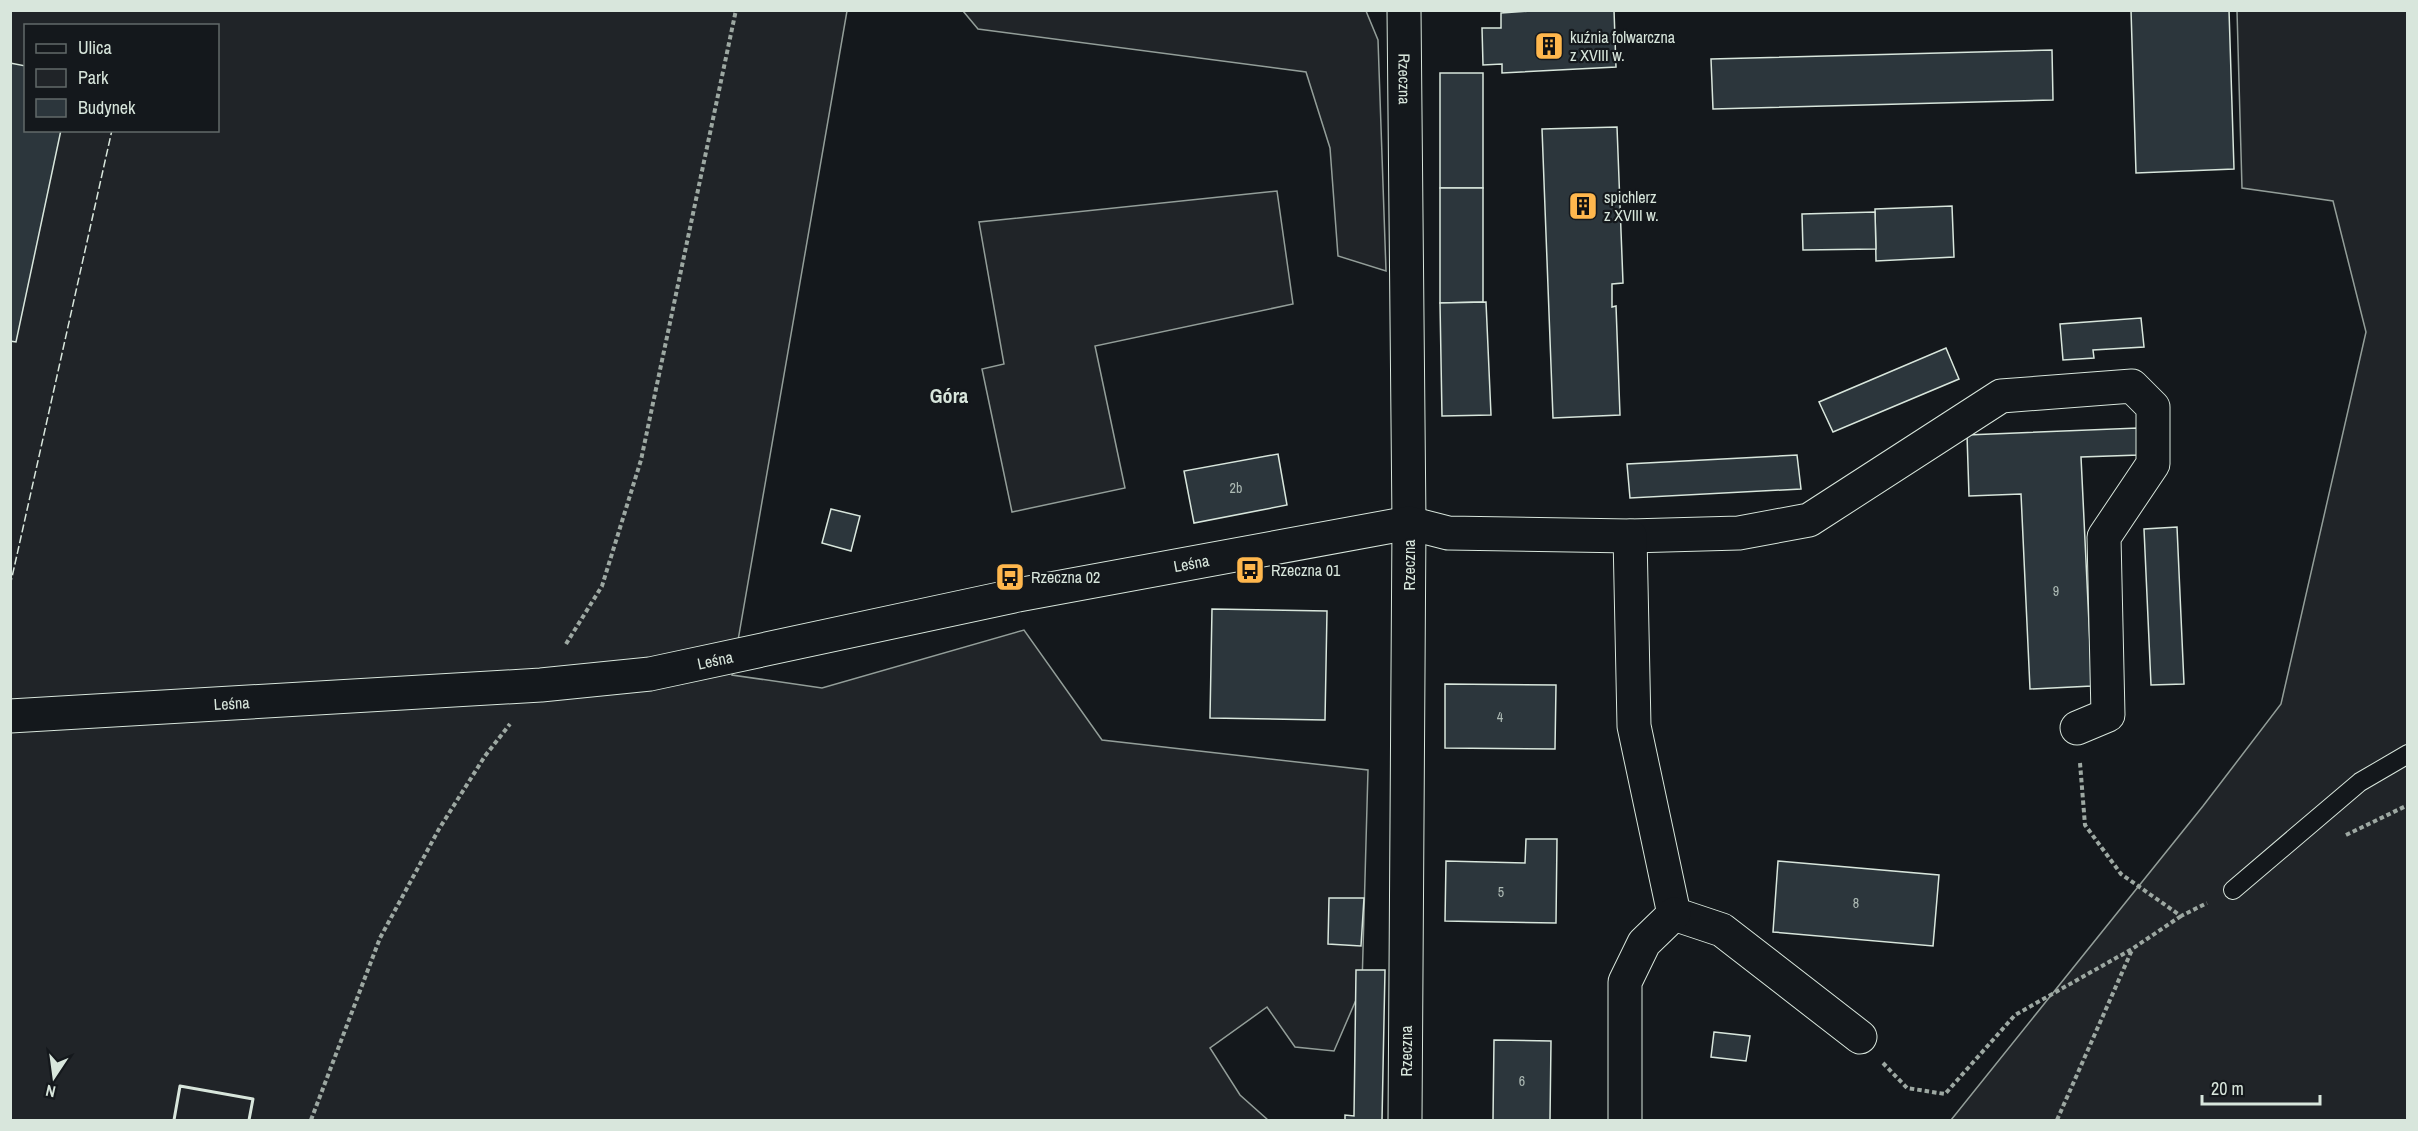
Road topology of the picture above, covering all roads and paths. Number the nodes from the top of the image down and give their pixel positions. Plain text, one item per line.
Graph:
1 (736, 10) edge
2 (1404, 10) edge
3 (1409, 523) junction
4 (1630, 536) junction
5 (541, 686) junction
6 (10, 716) edge
7 (2077, 728) joint
8 (2408, 754) edge
9 (2233, 890) joint
10 (1674, 914) junction
11 (2181, 916) junction
12 (2132, 949) junction
13 (1860, 1037) joint
14 (311, 1120) edge
15 (1405, 1120) edge
16 (1625, 1120) edge
17 (2057, 1120) edge

1 - 5 path
2 - 3 street, Rzeczna
3 - 4 street
3 - 5 street, Leśna
3 - 15 street, Rzeczna
4 - 7 street
4 - 10 street
5 - 6 street, Leśna
5 - 14 path
7 - 11 path
8 - 9 lane
9 - 11 path
10 - 13 street
10 - 16 street
11 - 12 path
12 - 13 path
12 - 17 path

